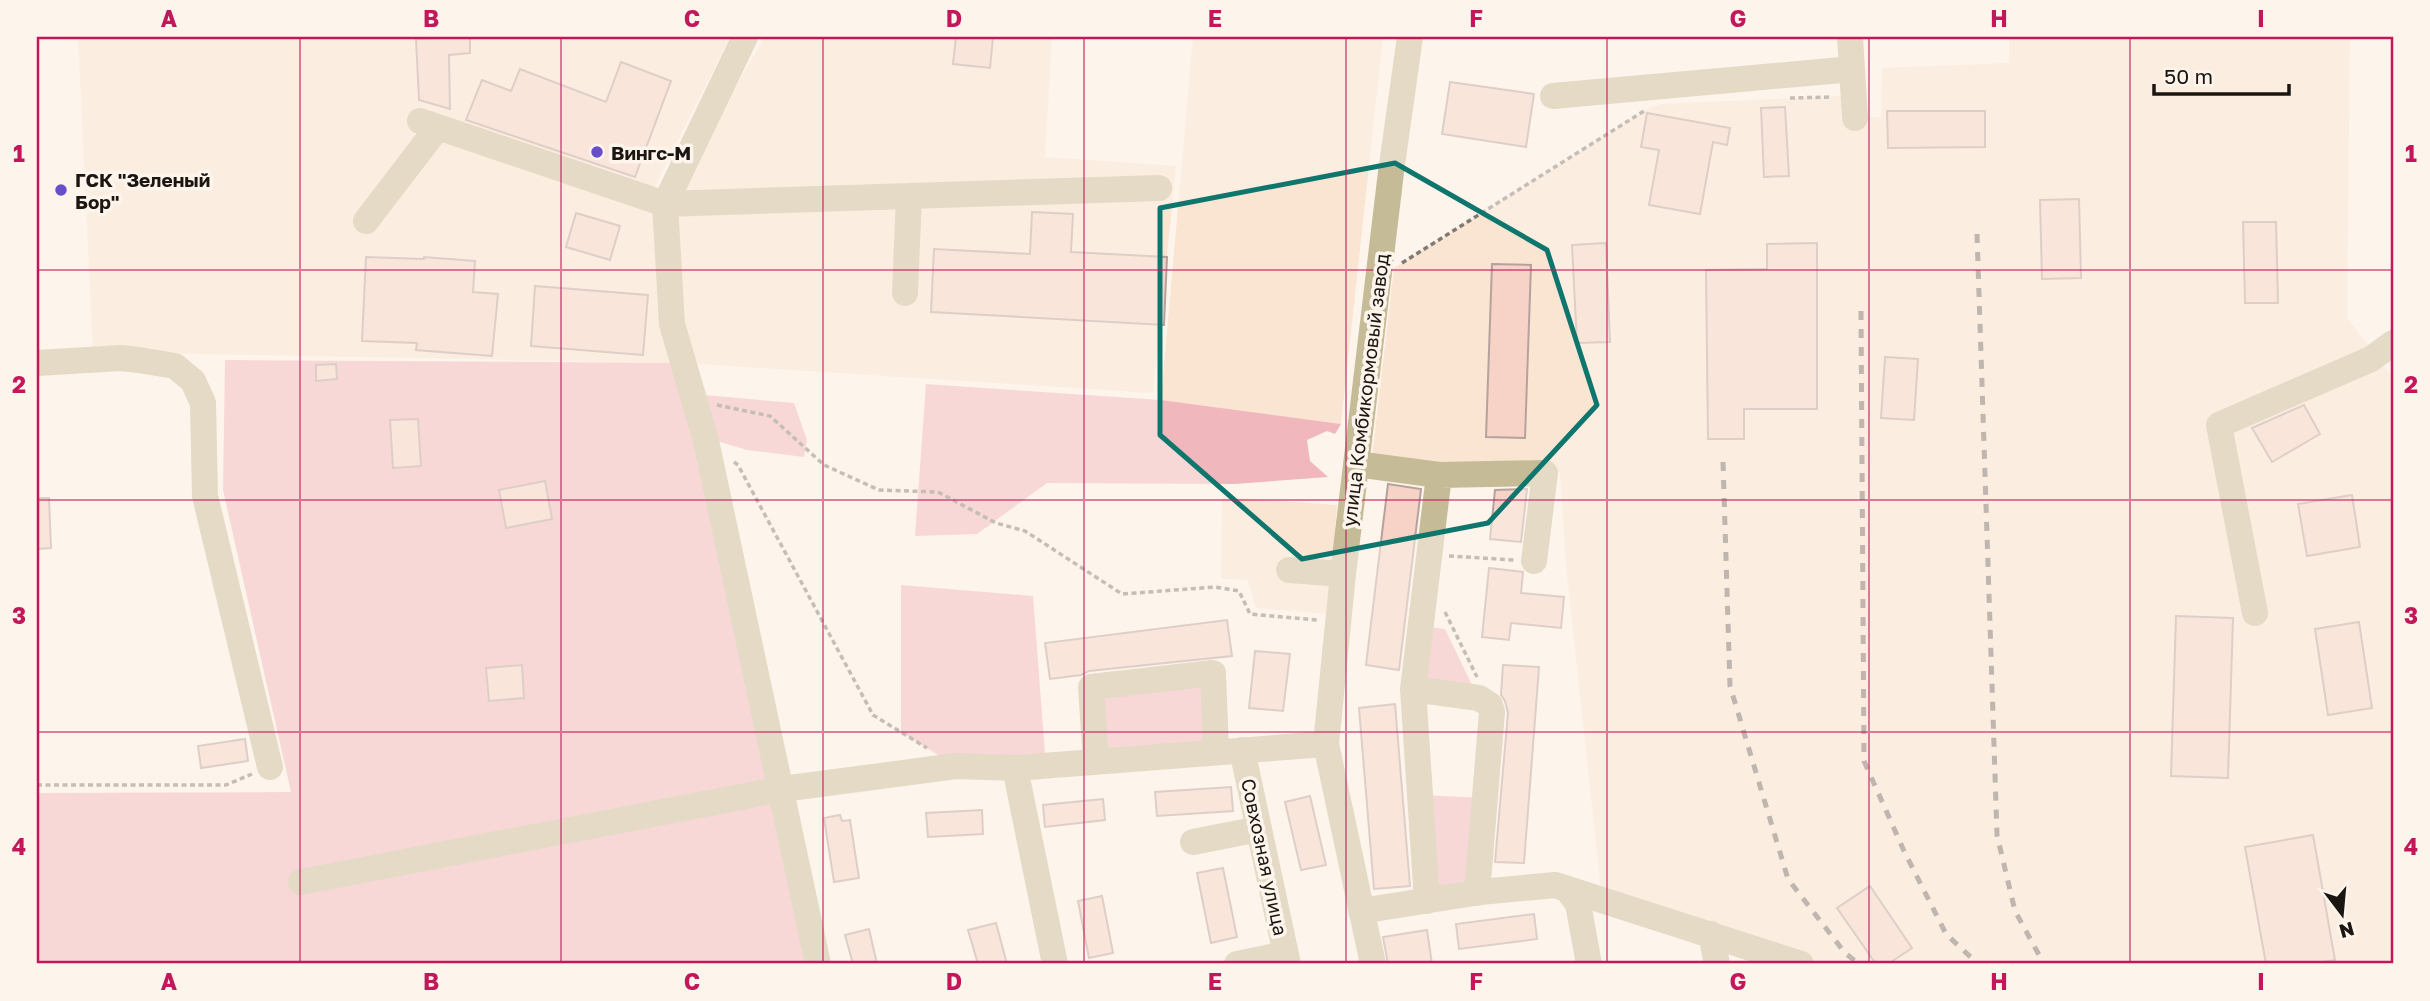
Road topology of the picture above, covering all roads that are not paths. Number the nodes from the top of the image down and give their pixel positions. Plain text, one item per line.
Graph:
1 (745, 37) edge
2 (1410, 37) edge
3 (1850, 37) edge
4 (1852, 69) junction
5 (1553, 96) dead end
6 (1848, 107) road end
7 (1159, 188) dead end
8 (909, 196) junction
9 (665, 205) junction
10 (366, 220) dead end
11 (905, 293) dead end
12 (2393, 343) edge
13 (75, 344) dead end
14 (37, 345) edge
15 (37, 363) edge
16 (1356, 464) junction
17 (1439, 475) junction
18 (1534, 561) road end
19 (1289, 570) dead end
20 (1343, 574) junction
21 (2255, 613) dead end
22 (1413, 689) junction
23 (1326, 744) junction
24 (1229, 751) junction
25 (1096, 762) junction
26 (270, 767) road end
27 (1015, 768) junction
28 (782, 789) junction
29 (1259, 829) junction
30 (1193, 842) dead end
31 (301, 882) dead end
32 (1566, 888) junction
33 (1477, 893) junction
34 (1427, 901) junction
35 (1361, 911) junction
36 (1711, 934) junction
37 (1287, 959) edge
38 (818, 964) edge
39 (1055, 964) edge
40 (1237, 964) edge
41 (1373, 964) edge
42 (1589, 964) edge
43 (1717, 964) edge
44 (1801, 964) edge

1 - 9 street
2 - 16 street, улица Комбикормовый завод
3 - 4 street
4 - 5 street
4 - 6 street
7 - 8 street
8 - 9 street
8 - 11 street
9 - 10 street
9 - 28 street
12 - 21 street
13 - 14 street
15 - 26 street
16 - 17 street
16 - 20 street, улица Комбикормовый завод
17 - 18 street
17 - 22 street
19 - 20 street
20 - 23 street, улица Комбикормовый завод
22 - 33 street
22 - 34 street
23 - 24 street
23 - 35 street, улица Комбикормовый завод
24 - 25 street
24 - 25 street, Совхозная улица
24 - 29 street, Совхозная улица
25 - 27 street
27 - 28 street
27 - 39 street
28 - 31 street
28 - 38 street
29 - 30 street
29 - 37 street, Совхозная улица
32 - 33 street
32 - 36 street
32 - 42 street
33 - 34 street
34 - 35 street
35 - 41 street, улица Комбикормовый завод
36 - 43 street
36 - 44 street
37 - 40 street

